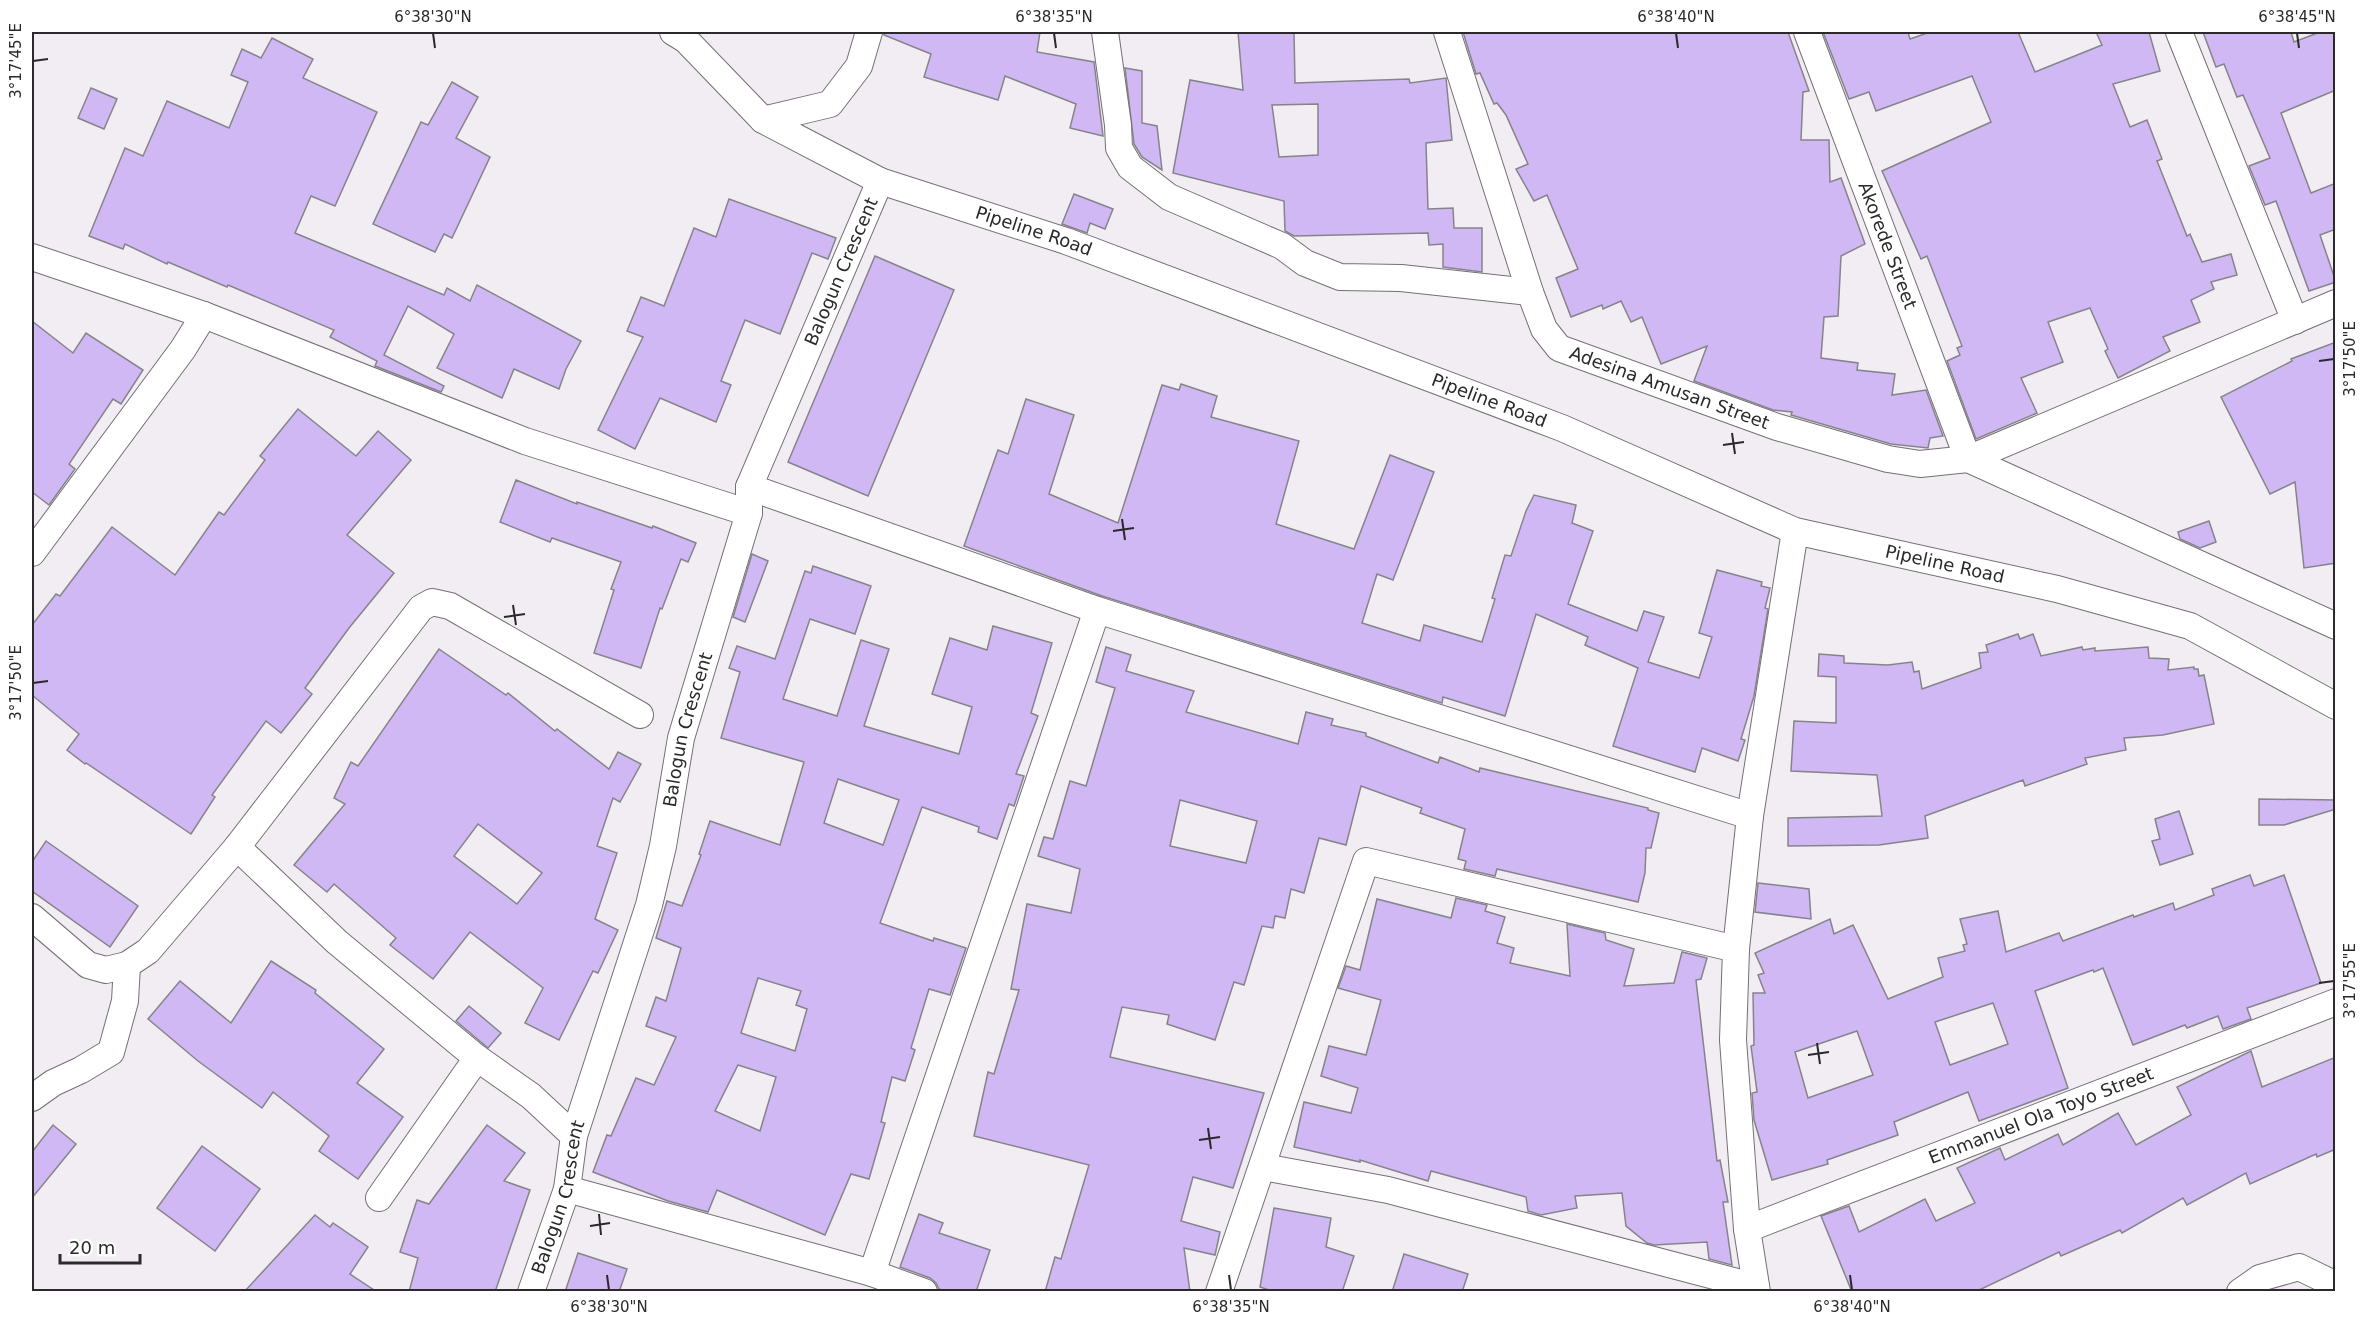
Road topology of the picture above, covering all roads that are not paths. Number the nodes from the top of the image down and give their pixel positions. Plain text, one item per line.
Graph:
1 (673, 32) edge
2 (869, 32) edge
3 (1105, 32) edge
4 (1447, 32) edge
5 (1807, 32) edge
6 (2179, 32) edge
7 (763, 120) junction
8 (880, 181) junction
9 (32, 256) edge
10 (1530, 291) junction
11 (2336, 303) edge
12 (204, 315) junction
13 (2295, 321) junction
14 (1968, 459) junction
15 (749, 487) junction
16 (749, 513) junction
17 (1795, 531) junction
18 (32, 553) edge
19 (1097, 610) junction
20 (2336, 626) edge
21 (2336, 706) edge
22 (640, 716) dead end
23 (1750, 816) junction
24 (237, 847) junction
25 (32, 916) edge
26 (1736, 949) junction
27 (127, 965) junction
28 (2336, 1002) edge
29 (477, 1058) junction
30 (32, 1098) edge
31 (574, 1136) junction
32 (1263, 1167) junction
33 (567, 1189) junction
34 (379, 1198) dead end
35 (1747, 1229) junction
36 (872, 1273) junction
37 (2336, 1285) edge
38 (1756, 1289) edge
39 (531, 1292) edge
40 (924, 1292) edge
41 (1219, 1292) edge
42 (2240, 1292) edge

1 - 7 street, Pipeline Road
2 - 7 street
3 - 10 street
4 - 10 street, Adesina Amusan Street
5 - 14 street, Akorede Street
6 - 13 street
7 - 8 street, Pipeline Road
8 - 15 street, Balogun Crescent
8 - 17 street, Pipeline Road
9 - 12 street
10 - 14 street, Adesina Amusan Street
11 - 13 street
12 - 16 street
12 - 18 street
13 - 14 street
14 - 20 street
15 - 16 street, Balogun Crescent
15 - 19 street
16 - 31 street, Balogun Crescent
17 - 21 street, Pipeline Road
17 - 23 street
19 - 23 street
19 - 36 street
22 - 24 street
23 - 26 street
24 - 27 street
24 - 29 street
25 - 27 street
26 - 32 street
26 - 35 street
27 - 30 street
28 - 35 street, Emmanuel Ola Toyo Street
29 - 31 street
29 - 34 street
31 - 33 street, Balogun Crescent
32 - 38 street
32 - 41 street
33 - 36 street
33 - 39 street, Balogun Crescent
35 - 38 street
36 - 40 street
37 - 42 street

